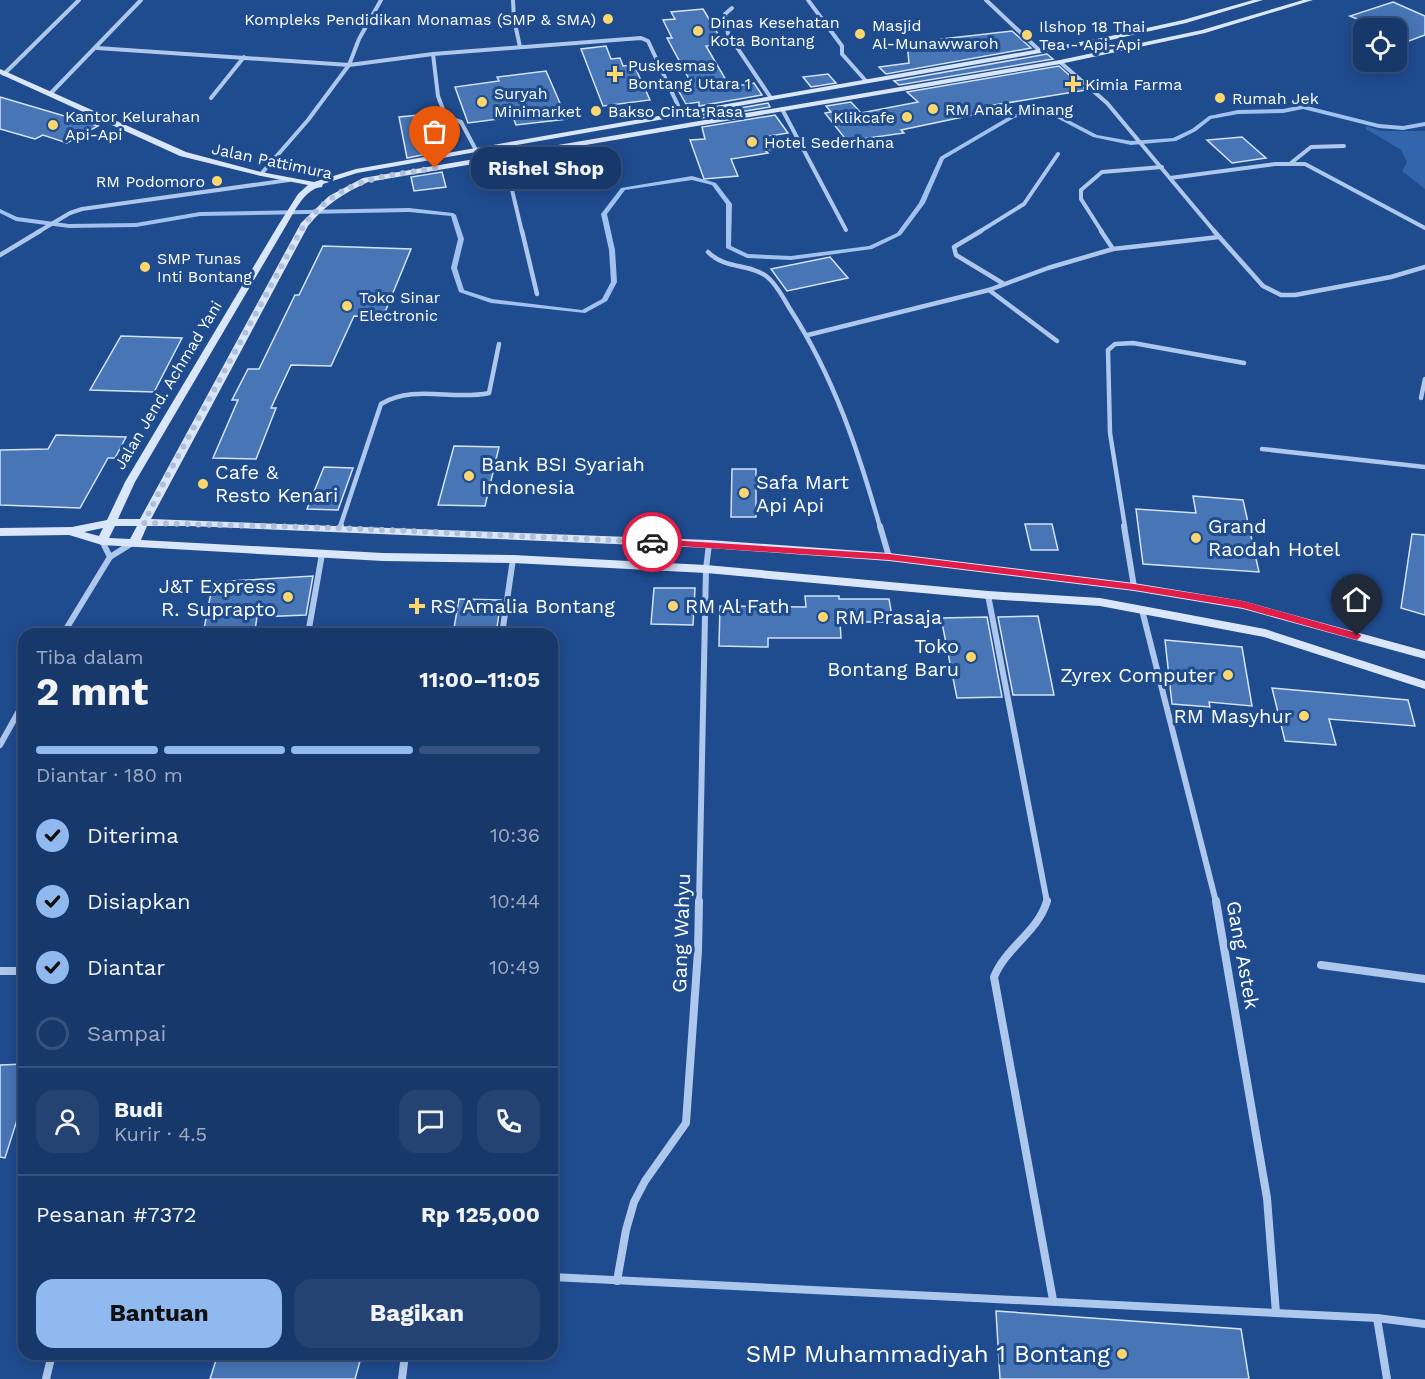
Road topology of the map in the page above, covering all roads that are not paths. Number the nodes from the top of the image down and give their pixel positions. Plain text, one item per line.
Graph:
1 (79, 0) edge
2 (141, 0) edge
3 (381, 0) edge
4 (513, 0) edge
5 (808, 0) edge
6 (986, 0) edge
7 (1260, 0) edge
8 (1311, 0) edge
9 (732, 8) dead end
10 (520, 47) junction
11 (97, 48) junction
12 (1040, 51) junction
13 (433, 54) junction
14 (244, 57) junction
15 (1060, 62) junction
16 (349, 65) junction
17 (2, 73) edge
18 (866, 81) junction
19 (50, 94) junction
20 (210, 98) dead end
21 (771, 98) junction
22 (782, 109) junction
23 (702, 110) junction
24 (682, 114) junction
25 (651, 119) junction
26 (710, 122) junction
27 (660, 130) junction
28 (1344, 146) dead end
29 (476, 150) junction
30 (1059, 154) dead end
31 (504, 156) junction
32 (1292, 163) junction
33 (1162, 167) junction
34 (261, 174) junction
35 (1170, 178) junction
36 (289, 180) junction
37 (315, 184) junction
38 (341, 191) junction
39 (1425, 228) edge
40 (846, 230) dead end
41 (1219, 237) junction
42 (1113, 249) junction
43 (708, 252) dead end
44 (0, 255) edge
45 (1425, 267) edge
46 (1004, 284) junction
47 (989, 290) junction
48 (537, 294) dead end
49 (808, 335) junction
50 (1057, 341) dead end
51 (499, 344) dead end
52 (1244, 363) dead end
53 (1425, 379) edge
54 (1421, 398) dead end
55 (1262, 449) dead end
56 (1425, 467) edge
57 (112, 522) junction
58 (144, 523) junction
59 (340, 528) junction
60 (72, 531) junction
61 (0, 532) edge
62 (102, 541) junction
63 (134, 542) junction
64 (709, 544) junction
65 (322, 554) junction
66 (110, 557) junction
67 (889, 557) junction
68 (513, 559) junction
69 (706, 569) junction
70 (1134, 587) junction
71 (988, 595) junction
72 (1142, 610) junction
73 (67, 628) edge
74 (309, 628) edge
75 (503, 628) edge
76 (1425, 655) edge
77 (1425, 685) edge
78 (18, 713) edge
79 (0, 745) edge
80 (1321, 965) dead end
81 (0, 971) edge
82 (18, 971) edge
83 (1425, 979) edge
84 (558, 1277) edge
85 (617, 1281) junction
86 (1053, 1300) junction
87 (1276, 1313) junction
88 (1377, 1318) junction
89 (1425, 1324) edge
90 (51, 1360) edge
91 (404, 1360) edge
92 (46, 1379) edge
93 (402, 1379) edge
94 (1387, 1379) edge

1 - 17 street
2 - 11 street
3 - 16 street
4 - 10 street
5 - 18 street
6 - 12 street
7 - 12 street, Jalan Jend. Achmad Yani
8 - 15 street
9 - 21 street
10 - 13 street
10 - 24 street
11 - 14 street
11 - 19 street
12 - 18 street, Jalan Jend. Achmad Yani
13 - 16 street
13 - 29 street
14 - 16 street
14 - 20 street
15 - 22 street
15 - 33 street
16 - 34 street
17 - 19 street, Jalan Pattimura
18 - 21 street, Jalan Jend. Achmad Yani
19 - 34 street, Jalan Pattimura
21 - 23 street, Jalan Jend. Achmad Yani
22 - 26 street
22 - 40 street
23 - 24 street, Jalan Jend. Achmad Yani
23 - 26 street
24 - 25 street, Jalan Jend. Achmad Yani
25 - 27 street
25 - 29 street, Jalan Jend. Achmad Yani
26 - 27 street
27 - 31 street
28 - 32 street
29 - 37 street, Jalan Jend. Achmad Yani
30 - 46 street
31 - 38 street
31 - 48 street
32 - 35 street
32 - 39 street
33 - 35 street
33 - 42 street
34 - 36 street, Jalan Pattimura
35 - 41 street
36 - 37 street, Jalan Pattimura
36 - 44 street
37 - 38 street, Jalan Pattimura
37 - 57 street, Jalan Jend. Achmad Yani
38 - 58 street
41 - 42 street
41 - 45 street
42 - 46 street
43 - 49 street
46 - 47 street
47 - 49 street
47 - 50 street
49 - 67 street
51 - 59 street
52 - 70 street
53 - 54 street
55 - 56 street
57 - 58 street
57 - 60 street
57 - 62 street, Jalan Jend. Achmad Yani
58 - 59 street
58 - 63 street
59 - 64 street
60 - 61 street
60 - 62 street
62 - 63 street
62 - 66 street
63 - 65 street
63 - 66 street
64 - 67 street
64 - 69 street, Gang Wahyu
65 - 68 street
65 - 74 street
66 - 73 street
67 - 70 street
68 - 69 street
68 - 75 street
69 - 71 street
69 - 85 street, Gang Wahyu
70 - 76 street
71 - 72 street
71 - 86 street
72 - 77 street
72 - 87 street, Gang Astek
78 - 79 street
80 - 83 street
81 - 82 street
84 - 85 street
85 - 86 street
86 - 87 street
87 - 88 street
88 - 89 street
88 - 94 street
90 - 92 street
91 - 93 street

